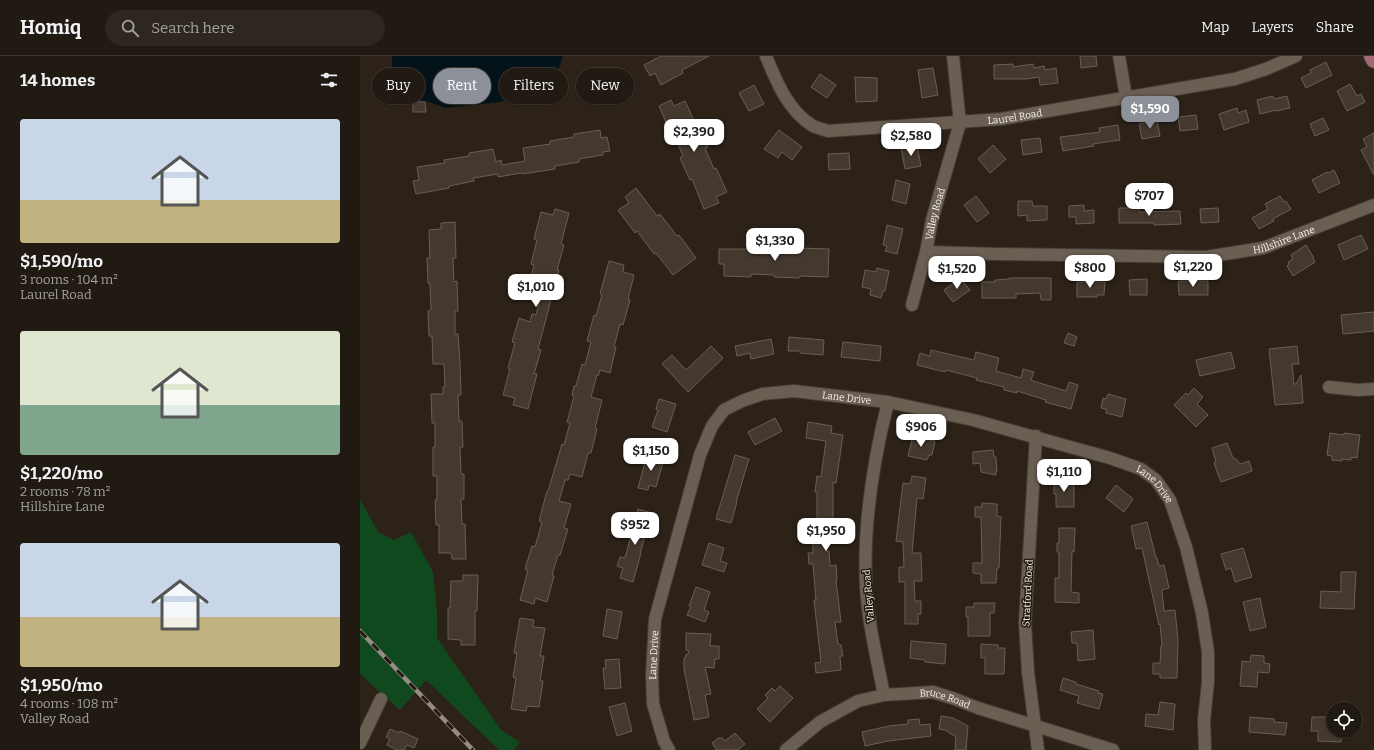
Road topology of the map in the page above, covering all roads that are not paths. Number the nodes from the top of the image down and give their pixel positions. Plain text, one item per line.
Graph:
1 (766, 56) edge
2 (953, 56) edge
3 (1119, 56) edge
4 (1296, 56) edge
5 (1372, 56) edge
6 (1374, 60) edge
7 (1126, 97) junction
8 (960, 123) junction
9 (1374, 205) edge
10 (926, 252) junction
11 (912, 305) dead end
12 (1329, 387) dead end
13 (1374, 390) edge
14 (888, 402) junction
15 (1036, 436) junction
16 (884, 695) junction
17 (381, 699) dead end
18 (1034, 725) junction
19 (360, 743) edge
20 (669, 750) edge
21 (786, 750) edge
22 (1038, 750) edge
23 (1113, 750) edge
24 (1205, 750) edge

1 - 8 street, Laurel Road
2 - 8 street
3 - 7 street
4 - 7 street, Laurel Road
5 - 6 main road
7 - 8 street, Laurel Road
8 - 10 street, Valley Road
9 - 10 street, Hillshire Lane
10 - 11 street, Valley Road
12 - 13 street
14 - 15 street, Lane Drive
14 - 16 street, Valley Road
14 - 20 street, Lane Drive
15 - 18 street, Stratford Road
15 - 24 street, Lane Drive
16 - 18 street, Bruce Road
16 - 21 street, Bruce Road
17 - 19 street
18 - 22 street, Stratford Road
18 - 23 street, Bruce Road

